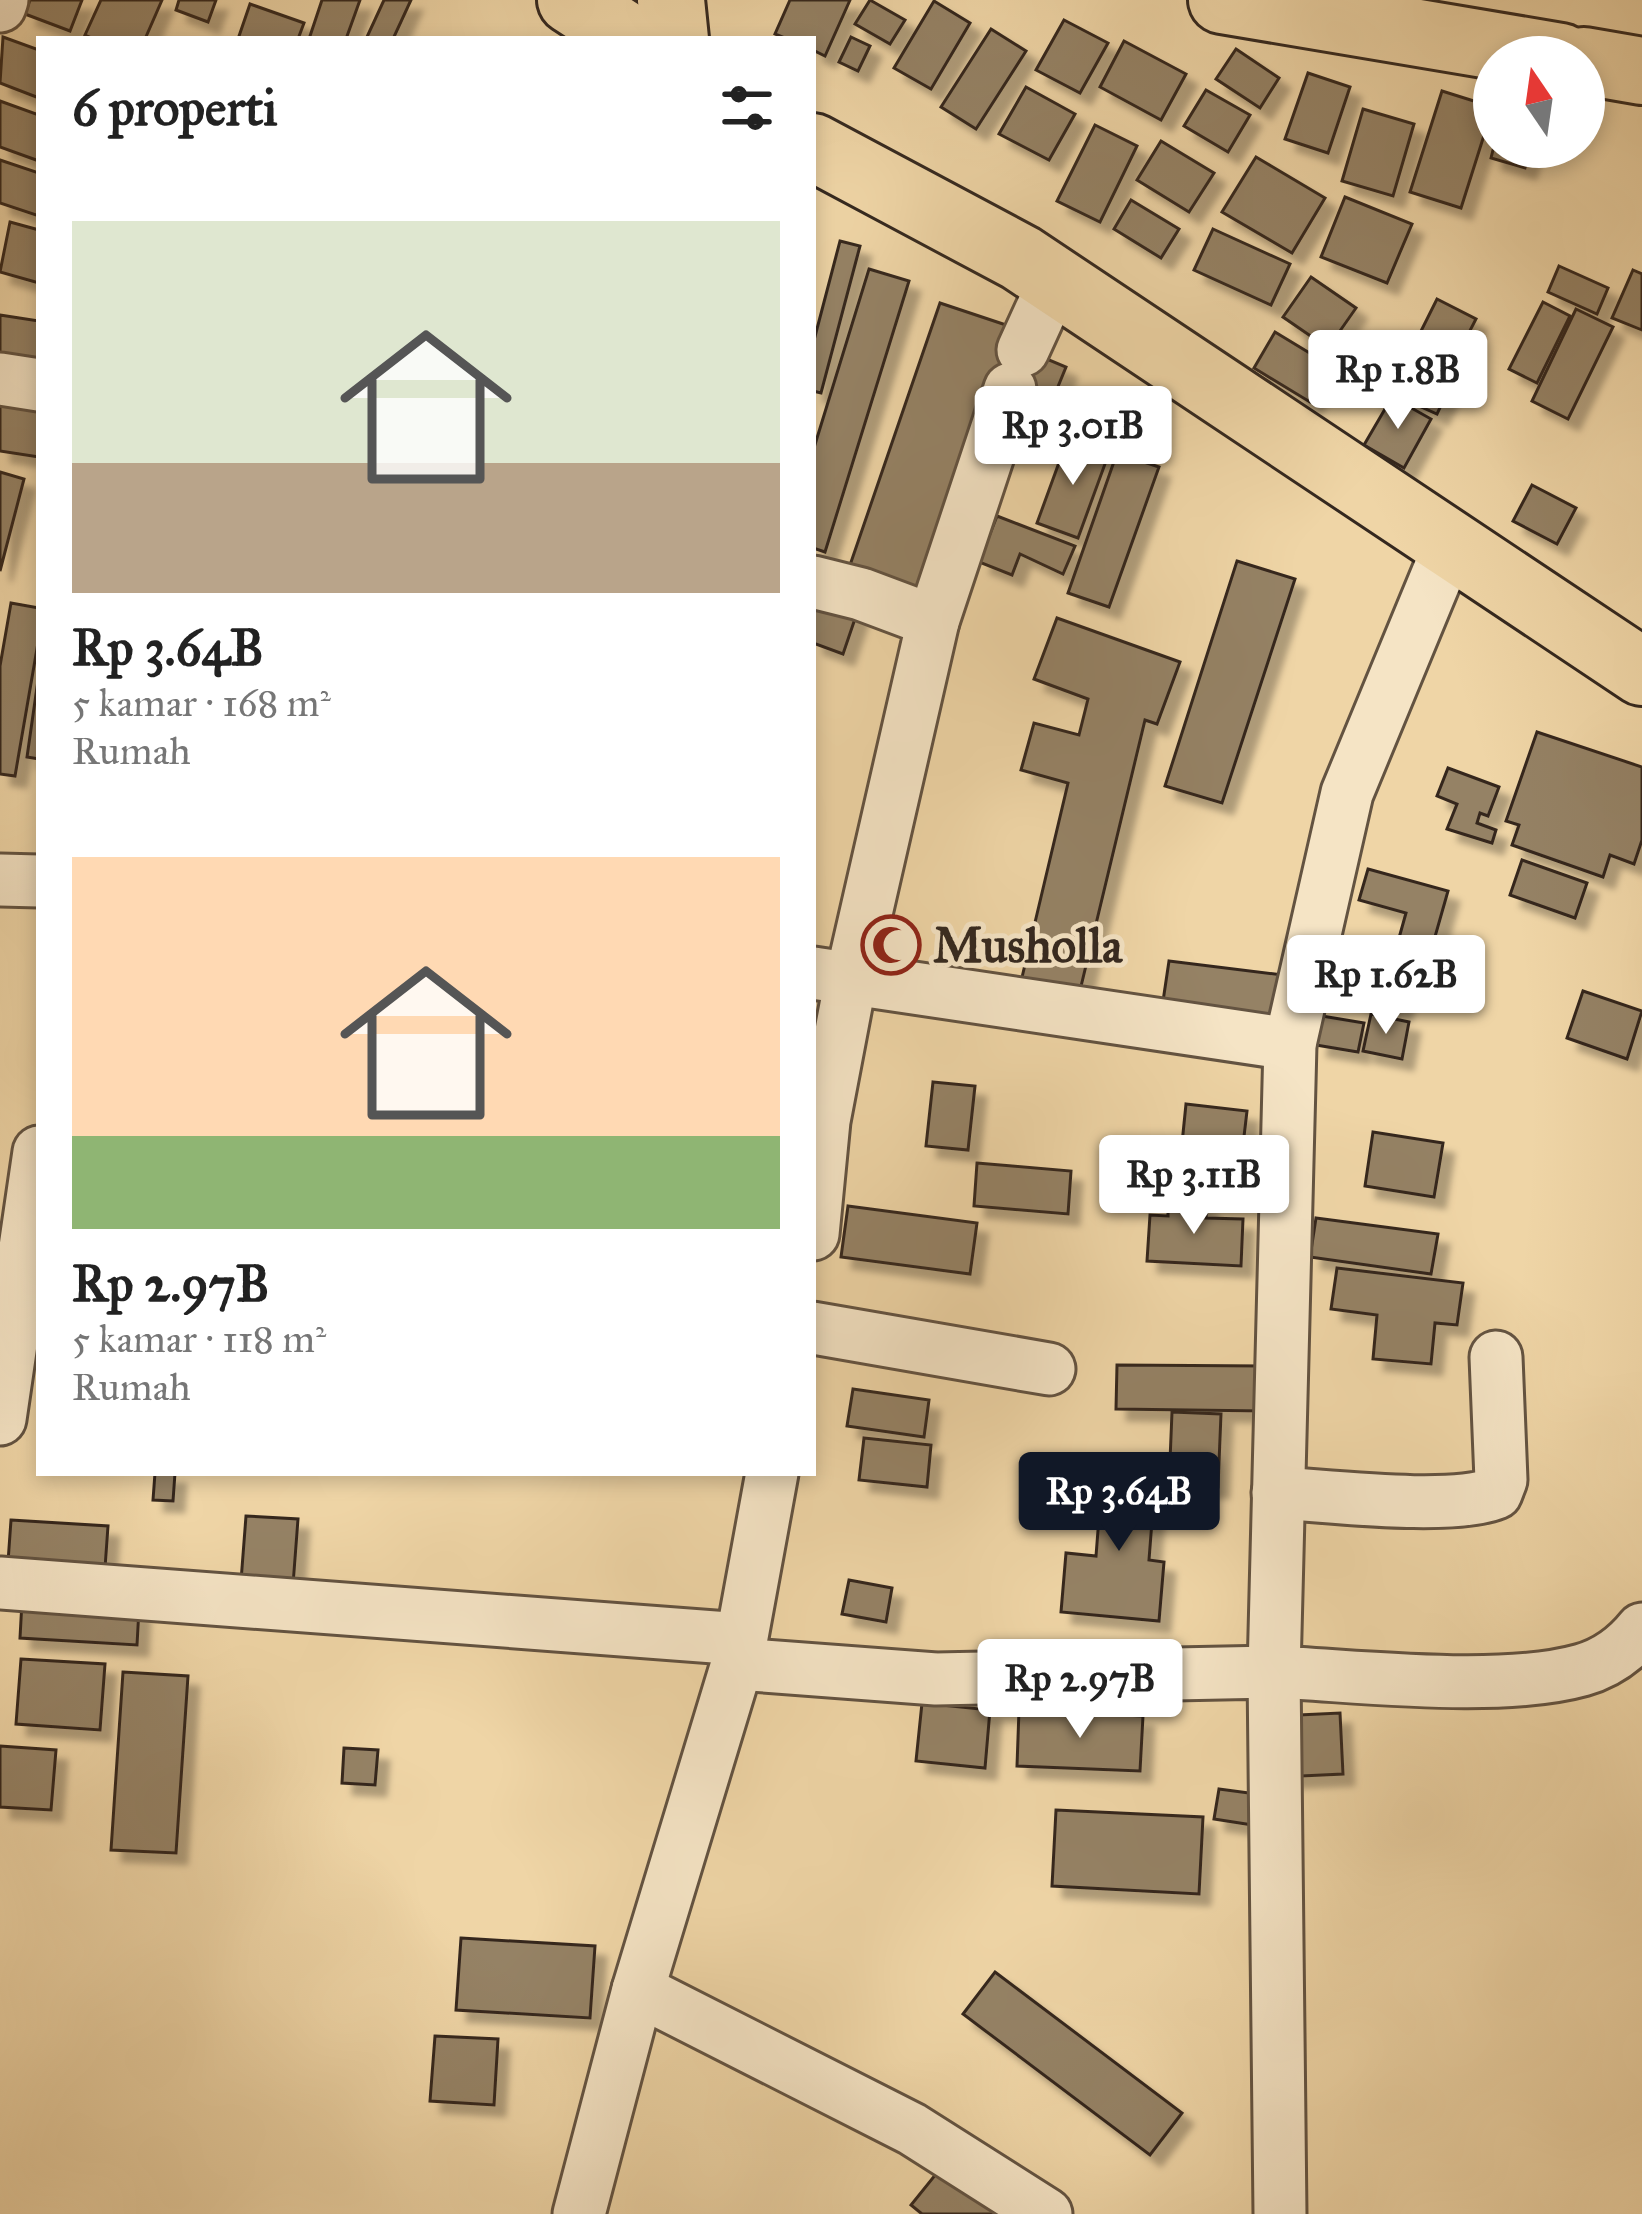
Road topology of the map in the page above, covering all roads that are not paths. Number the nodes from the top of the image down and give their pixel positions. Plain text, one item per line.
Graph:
1 (571, 0) edge
2 (671, 0) edge
3 (1222, 0) edge
4 (1416, 16) edge
5 (626, 36) edge
6 (675, 36) edge
7 (1487, 36) edge
8 (1605, 65) edge
9 (1642, 71) edge
10 (816, 149) edge
11 (1055, 280) junction
12 (0, 379) edge
13 (36, 385) edge
14 (1450, 544) junction
15 (816, 583) edge
16 (933, 621) junction
17 (1642, 672) edge
18 (0, 880) edge
19 (36, 881) edge
20 (832, 976) edge
21 (1290, 1044) junction
22 (36, 1173) edge
23 (816, 1203) edge
24 (816, 1329) edge
25 (1496, 1358) dead end
26 (1049, 1369) dead end
27 (0, 1419) edge
28 (771, 1476) edge
29 (1278, 1493) junction
30 (0, 1583) edge
31 (1642, 1629) edge
32 (740, 1651) junction
33 (1274, 1672) junction
34 (638, 1990) junction
35 (579, 2214) edge
36 (1046, 2214) edge
37 (1280, 2214) edge

1 - 5 main road
2 - 6 main road
3 - 4 main road
4 - 7 main road
8 - 9 main road
10 - 11 main road
11 - 14 main road
11 - 16 street
12 - 13 street
14 - 17 main road
14 - 21 street
15 - 16 street
16 - 20 street
18 - 19 street
20 - 21 street
20 - 23 street
21 - 29 street
22 - 27 street
24 - 26 street
25 - 29 street
28 - 32 street
29 - 33 street
30 - 32 street
31 - 33 street
32 - 33 street
32 - 34 street
33 - 37 street
34 - 35 street
34 - 36 street

